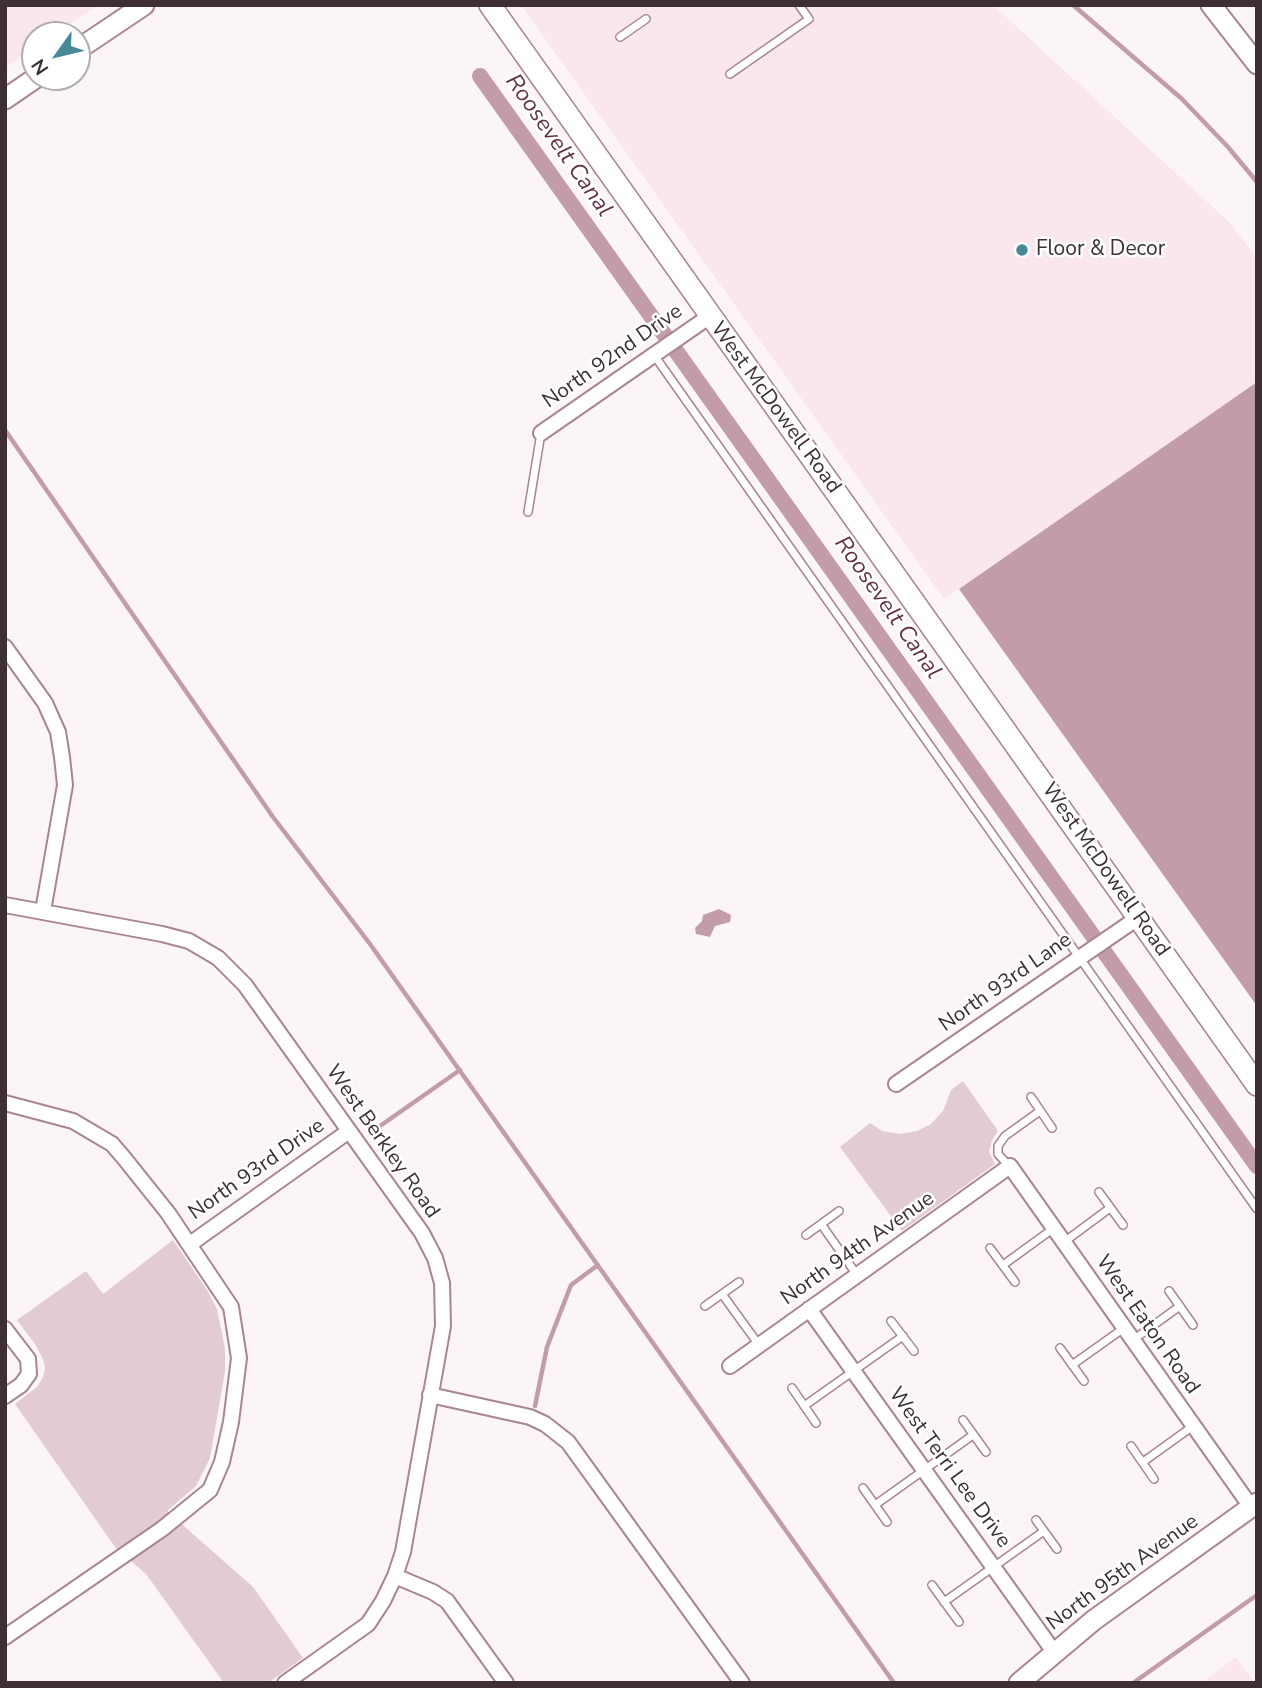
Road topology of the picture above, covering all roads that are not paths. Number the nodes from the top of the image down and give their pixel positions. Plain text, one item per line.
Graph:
1 (144, 5) edge
2 (490, 5) edge
3 (799, 5) edge
4 (1212, 5) edge
5 (646, 19) dead end
6 (621, 37) dead end
7 (91, 41) edge
8 (1257, 64) edge
9 (730, 74) dead end
10 (21, 88) edge
11 (5, 99) edge
12 (710, 316) junction
13 (656, 353) junction
14 (541, 433) joint
15 (528, 512) dead end
16 (5, 647) edge
17 (5, 905) edge
18 (43, 911) junction
19 (1139, 916) junction
20 (1082, 956) junction
21 (896, 1084) dead end
22 (1257, 1085) edge
23 (1031, 1097) dead end
24 (5, 1103) edge
25 (1040, 1111) junction
26 (1052, 1128) dead end
27 (349, 1130) junction
28 (1010, 1167) junction
29 (1099, 1192) dead end
30 (1110, 1208) junction
31 (1257, 1209) edge
32 (839, 1211) dead end
33 (821, 1224) junction
34 (1123, 1225) dead end
35 (1054, 1228) junction
36 (806, 1235) dead end
37 (1063, 1242) junction
38 (190, 1244) junction
39 (990, 1248) dead end
40 (1003, 1265) junction
41 (857, 1275) junction
42 (739, 1282) dead end
43 (1014, 1282) dead end
44 (1169, 1291) dead end
45 (722, 1294) junction
46 (705, 1306) dead end
47 (1180, 1306) junction
48 (809, 1309) junction
49 (891, 1321) dead end
50 (1193, 1325) dead end
51 (5, 1329) edge
52 (1129, 1334) junction
53 (903, 1336) junction
54 (759, 1345) junction
55 (1060, 1349) dead end
56 (914, 1351) dead end
57 (1072, 1365) junction
58 (730, 1366) dead end
59 (853, 1371) junction
60 (1084, 1381) dead end
61 (792, 1388) dead end
62 (430, 1395) junction
63 (5, 1396) edge
64 (804, 1406) junction
65 (963, 1420) dead end
66 (816, 1423) dead end
67 (1193, 1426) junction
68 (973, 1434) junction
69 (1131, 1446) dead end
70 (986, 1452) dead end
71 (1143, 1462) junction
72 (925, 1469) junction
73 (1154, 1479) dead end
74 (863, 1488) dead end
75 (875, 1505) junction
76 (1254, 1505) edge
77 (1036, 1520) dead end
78 (887, 1522) dead end
79 (1044, 1531) junction
80 (1056, 1549) dead end
81 (994, 1566) junction
82 (395, 1576) junction
83 (932, 1585) dead end
84 (944, 1602) junction
85 (959, 1622) dead end
86 (5, 1637) edge
87 (1054, 1652) junction
88 (285, 1683) edge
89 (506, 1683) edge
90 (742, 1683) edge
91 (1019, 1683) edge

1 - 7 street
2 - 12 main road, West McDowell Road
3 - 9 lane
4 - 8 street
5 - 6 lane
10 - 11 street
12 - 13 street, North 92nd Drive
12 - 19 main road, West McDowell Road
13 - 14 street, North 92nd Drive
13 - 20 lane
14 - 15 lane
16 - 18 street
17 - 18 street
18 - 27 street, West Berkley Road
19 - 20 street, North 93rd Lane
19 - 22 main road, West McDowell Road
20 - 21 street, North 93rd Lane
20 - 31 lane
23 - 25 lane
24 - 38 street
25 - 26 lane
25 - 28 lane
27 - 38 street, North 93rd Drive
27 - 62 street, West Berkley Road
28 - 35 street, West Eaton Road
28 - 41 street, North 94th Avenue
29 - 30 lane
30 - 34 lane
30 - 37 lane
32 - 33 lane
33 - 36 lane
33 - 41 lane
35 - 37 street, West Eaton Road
35 - 40 lane
37 - 52 street, West Eaton Road
38 - 86 street
39 - 40 lane
40 - 43 lane
41 - 48 street, North 94th Avenue
42 - 45 lane
44 - 47 lane
45 - 46 lane
45 - 54 lane
47 - 50 lane
47 - 52 lane
48 - 54 street, North 94th Avenue
48 - 59 street, West Terri Lee Drive
49 - 53 lane
51 - 63 street
52 - 57 lane
52 - 67 street, West Eaton Road
53 - 56 lane
53 - 59 lane
54 - 58 street, North 94th Avenue
55 - 57 lane
57 - 60 lane
59 - 64 lane
59 - 72 street, West Terri Lee Drive
61 - 64 lane
62 - 82 street
62 - 90 street
64 - 66 lane
65 - 68 lane
67 - 71 lane
67 - 76 street, West Eaton Road
68 - 70 lane
68 - 72 lane
69 - 71 lane
71 - 73 lane
72 - 75 lane
72 - 81 street, West Terri Lee Drive
74 - 75 lane
75 - 78 lane
76 - 87 street, North 95th Avenue
77 - 79 lane
79 - 80 lane
79 - 81 lane
81 - 84 lane
81 - 87 street, West Terri Lee Drive
82 - 88 street
82 - 89 street
83 - 84 lane
84 - 85 lane
87 - 91 street, North 95th Avenue

